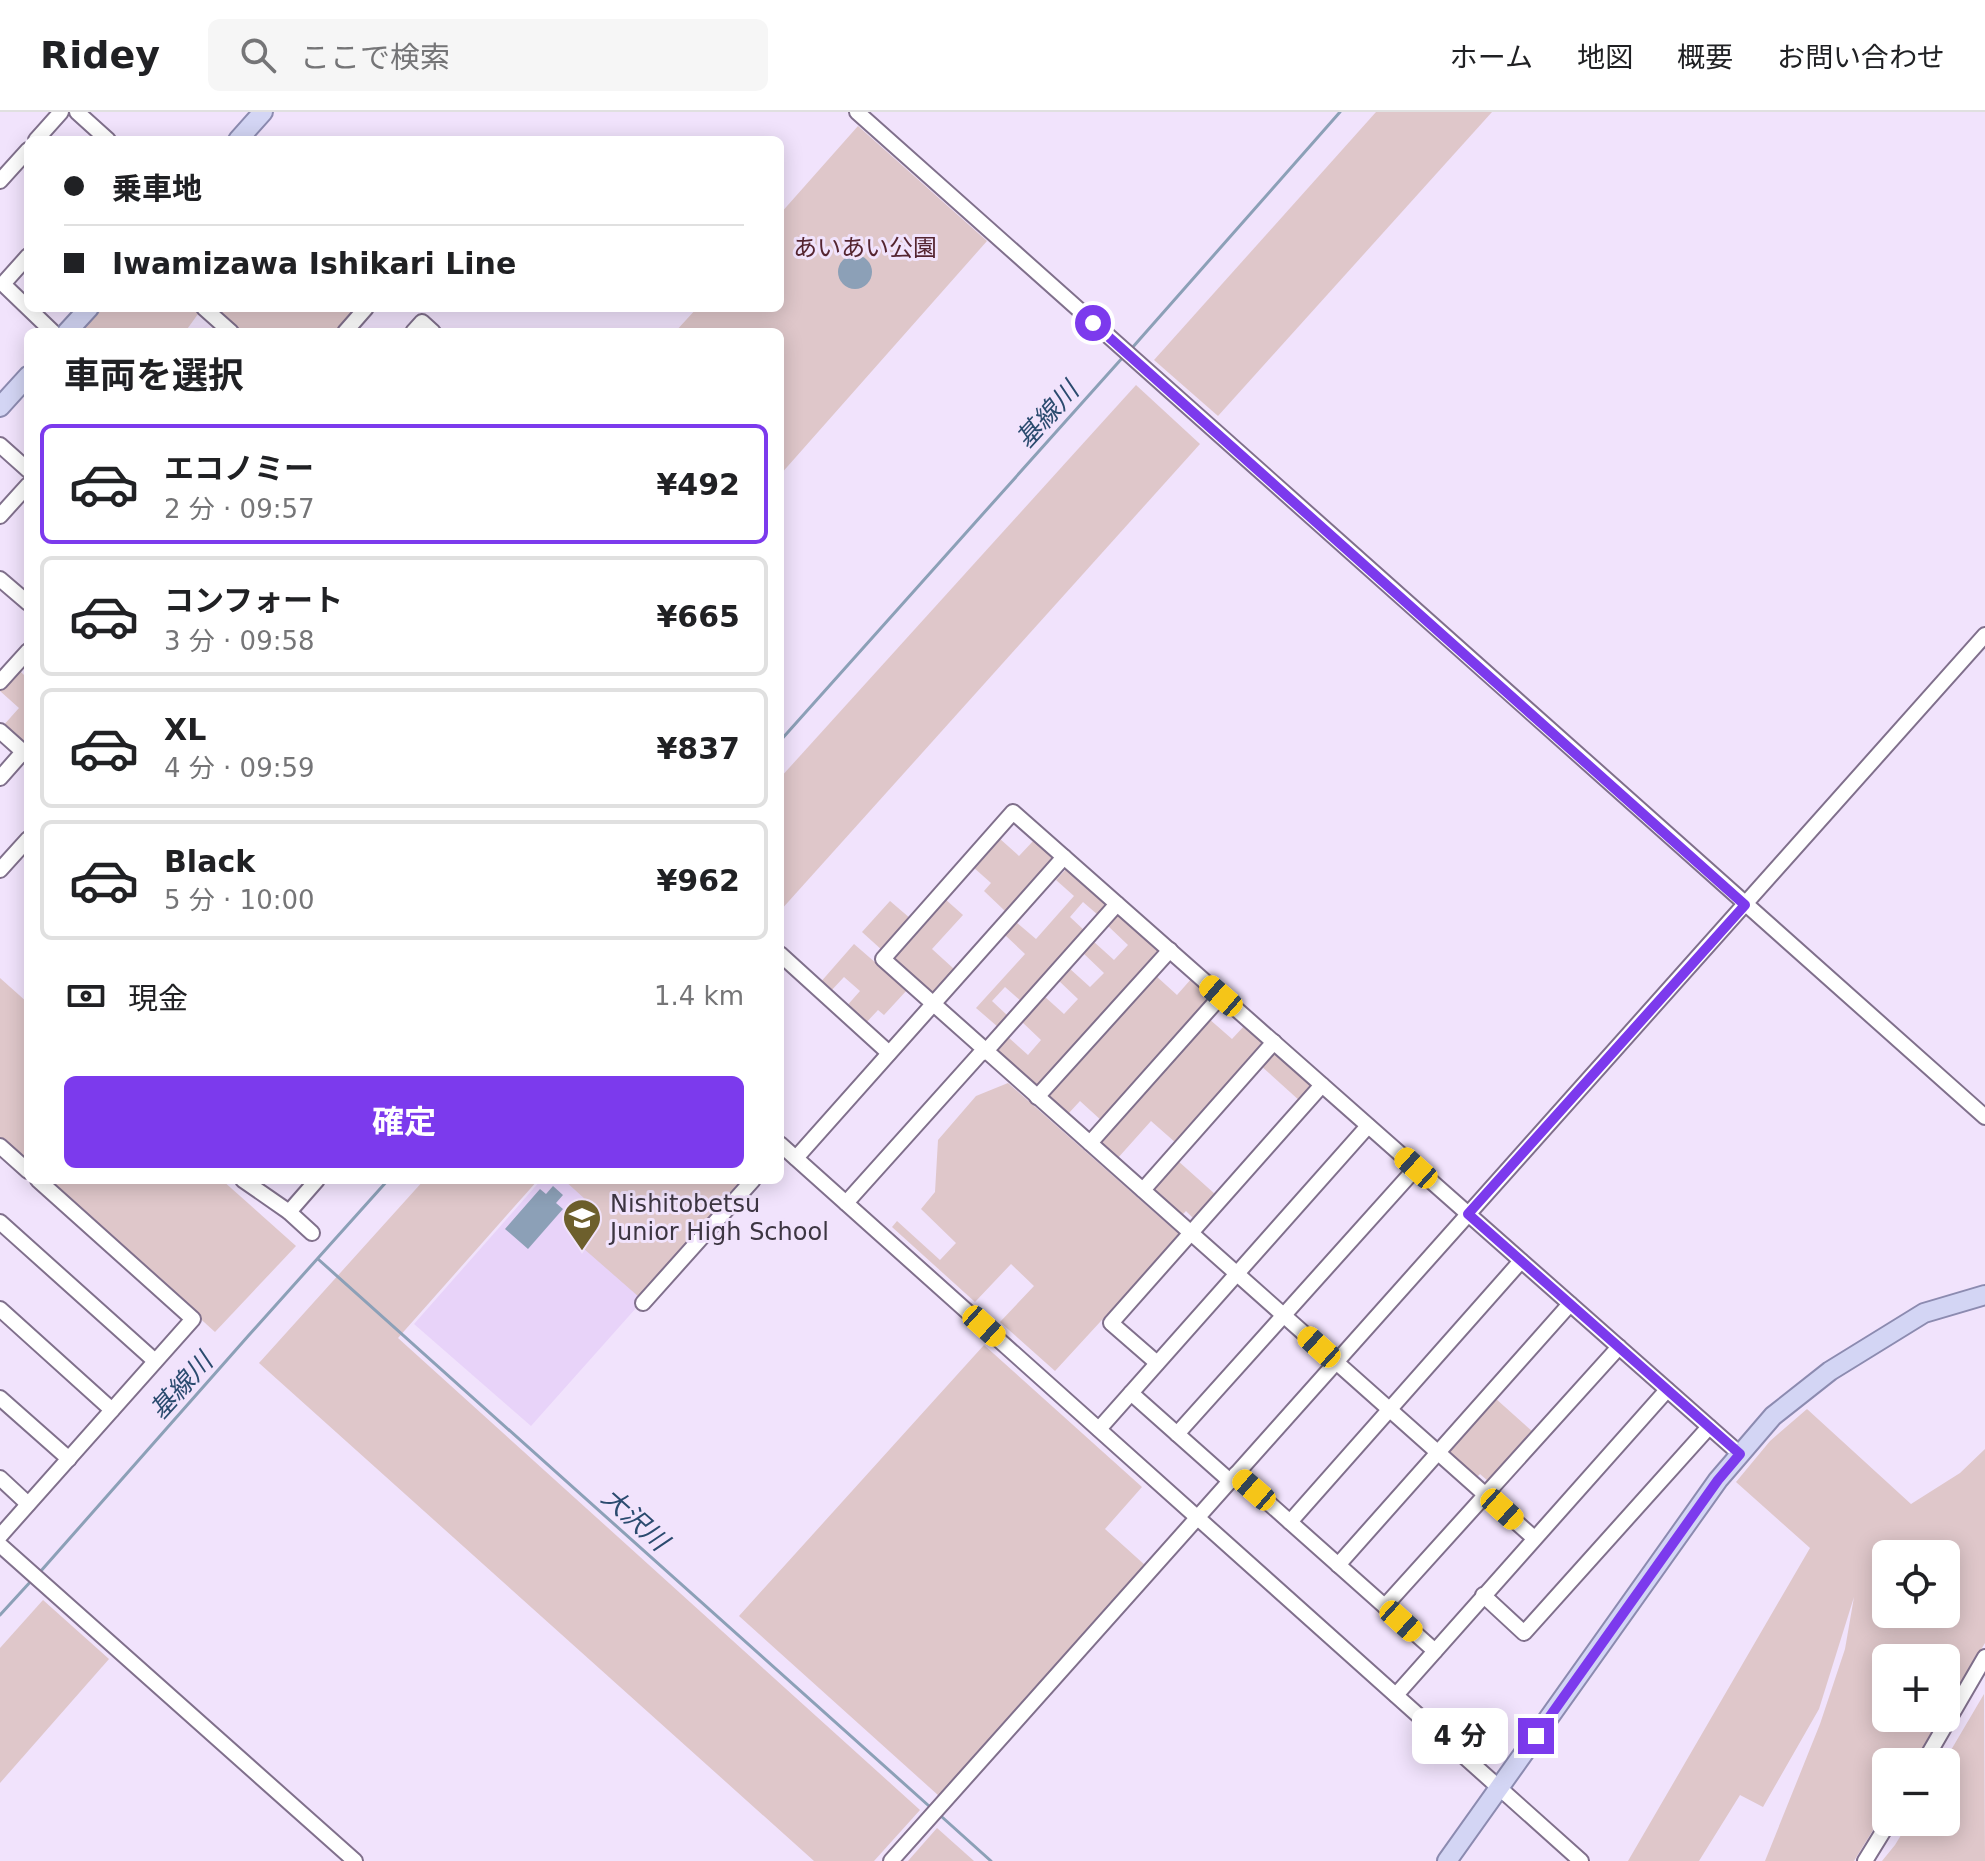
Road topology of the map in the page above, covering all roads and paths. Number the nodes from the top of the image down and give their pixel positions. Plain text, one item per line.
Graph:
1 (61, 112) edge
2 (77, 112) edge
3 (263, 112) edge
4 (857, 112) edge
5 (40, 136) edge
6 (104, 136) edge
7 (242, 136) edge
8 (24, 154) edge
9 (0, 181) edge
10 (24, 260) edge
11 (24, 304) edge
12 (32, 312) edge
13 (85, 312) edge
14 (208, 312) edge
15 (362, 312) edge
16 (49, 328) edge
17 (71, 328) edge
18 (226, 328) edge
19 (348, 328) edge
20 (24, 380) edge
21 (0, 407) edge
22 (0, 445) edge
23 (24, 466) edge
24 (24, 489) edge
25 (0, 516) edge
26 (3, 586) edge
27 (24, 600) edge
28 (1985, 635) edge
29 (24, 655) edge
30 (0, 682) edge
31 (0, 731) edge
32 (24, 752) edge
33 (24, 756) edge
34 (0, 778) edge
35 (24, 843) edge
36 (1064, 857) junction
37 (0, 870) edge
38 (1117, 904) junction
39 (1745, 905) junction
40 (1170, 950) junction
41 (784, 958) edge
42 (1221, 996) junction
43 (933, 1004) junction
44 (1274, 1042) junction
45 (986, 1051) junction
46 (889, 1053) junction
47 (1322, 1085) junction
48 (1037, 1097) junction
49 (1985, 1117) edge
50 (1368, 1126) junction
51 (1090, 1143) junction
52 (0, 1146) edge
53 (784, 1149) edge
54 (796, 1158) junction
55 (24, 1167) edge
56 (1416, 1168) junction
57 (42, 1184) edge
58 (249, 1184) edge
59 (314, 1184) edge
60 (749, 1184) edge
61 (1143, 1190) junction
62 (846, 1203) junction
63 (289, 1212) junction
64 (1468, 1214) junction
65 (0, 1222) edge
66 (312, 1233) dead end
67 (1192, 1233) junction
68 (1521, 1261) junction
69 (1237, 1274) junction
70 (1985, 1295) edge
71 (643, 1303) dead end
72 (1570, 1304) junction
73 (0, 1309) edge
74 (1284, 1315) junction
75 (1619, 1347) junction
76 (155, 1361) junction
77 (1336, 1362) junction
78 (1157, 1363) junction
79 (1667, 1390) junction
80 (1131, 1393) junction
81 (0, 1398) edge
82 (112, 1410) junction
83 (1390, 1410) junction
84 (1709, 1427) junction
85 (1099, 1429) junction
86 (1177, 1434) junction
87 (1438, 1452) junction
88 (1740, 1454) junction
89 (69, 1459) junction
90 (0, 1478) edge
91 (1233, 1478) junction
92 (1485, 1495) junction
93 (28, 1504) junction
94 (1198, 1518) junction
95 (1290, 1522) junction
96 (0, 1536) edge
97 (1534, 1538) junction
98 (0, 1545) edge
99 (1338, 1565) junction
100 (1483, 1595) junction
101 (1385, 1606) junction
102 (1435, 1651) junction
103 (1985, 1657) edge
104 (1396, 1695) junction
105 (1932, 1748) edge
106 (1499, 1787) junction
107 (1880, 1836) edge
108 (355, 1861) edge
109 (891, 1861) edge
110 (1447, 1861) edge
111 (1581, 1861) edge
112 (1865, 1861) edge

1 - 5 street
2 - 6 street
3 - 7 main road
4 - 39 street
8 - 9 street
10 - 11 street
12 - 16 street
13 - 17 main road
14 - 18 street
15 - 19 street
20 - 21 main road
22 - 23 street
24 - 25 street
26 - 27 street
28 - 39 street
29 - 30 street
31 - 32 street
33 - 34 street
35 - 37 street
36 - 38 street
36 - 43 street
36 - 43 street
38 - 40 street
38 - 45 street
39 - 49 street
39 - 64 street
40 - 42 street
40 - 48 street
41 - 46 street
42 - 44 street
42 - 51 street
43 - 45 street
43 - 46 street
44 - 47 street
44 - 61 street
45 - 48 street
45 - 62 street
46 - 54 street
47 - 50 street
47 - 67 street
48 - 51 street
50 - 56 street
50 - 69 street
51 - 61 street
52 - 55 street
53 - 54 street
54 - 62 street
56 - 64 street
56 - 74 street
57 - 76 street
58 - 63 street
59 - 63 street
60 - 71 street
61 - 67 street
62 - 85 street
63 - 66 street
64 - 68 street
64 - 77 street
65 - 76 street
67 - 69 street
67 - 78 street
68 - 72 street
68 - 83 street
69 - 74 street
69 - 78 street
70 - 88 main road
72 - 75 street
72 - 87 street
73 - 82 street
74 - 77 street
74 - 86 street
75 - 79 street
75 - 92 street
76 - 82 street
77 - 83 street
77 - 91 street
78 - 80 street
79 - 84 street
79 - 97 street
80 - 85 street
80 - 86 street
81 - 89 street
82 - 89 street
83 - 87 street
83 - 95 street
84 - 88 street
84 - 100 street
85 - 94 street
86 - 91 street
87 - 92 street
87 - 99 street
88 - 106 main road
89 - 93 street
90 - 93 street
91 - 94 street
91 - 95 street
92 - 97 street
92 - 101 street
93 - 96 street
94 - 104 street
94 - 109 street
95 - 99 street
97 - 100 street
98 - 108 street
99 - 101 street
100 - 102 street
101 - 102 street
102 - 104 street
103 - 105 street
104 - 106 street
106 - 110 main road
106 - 111 street
107 - 112 street

